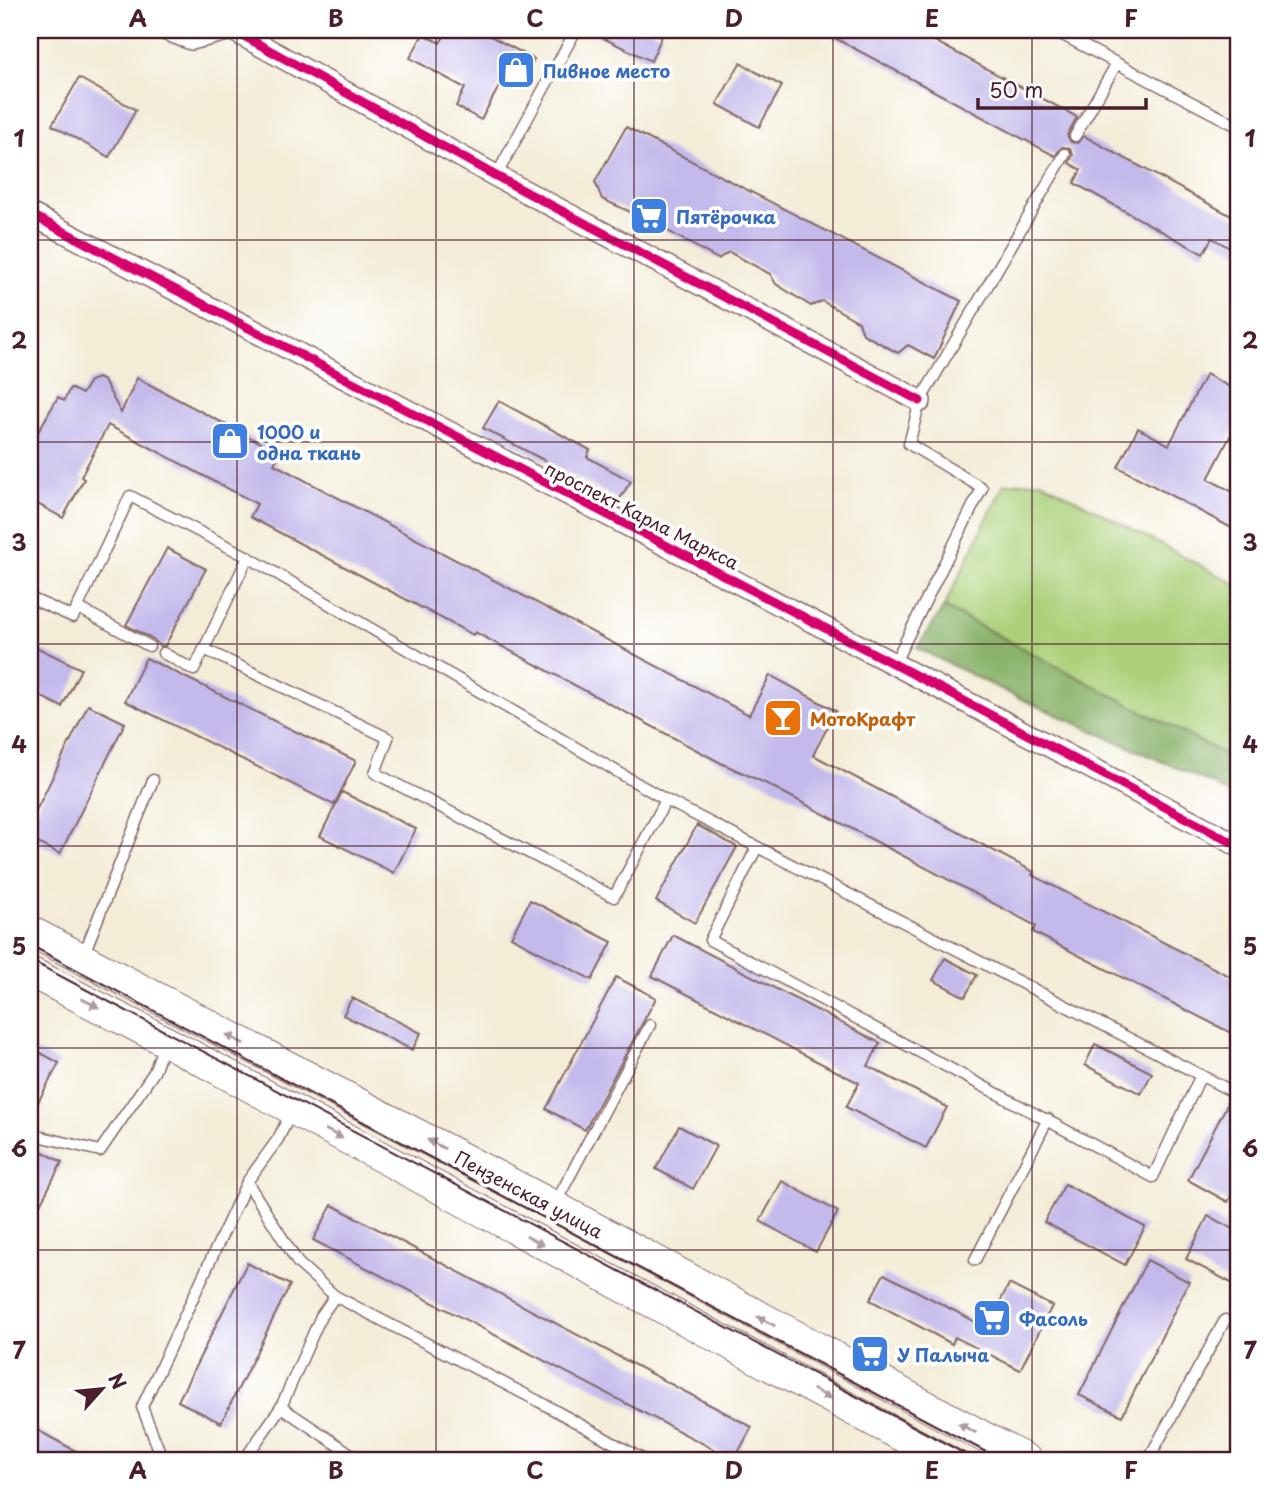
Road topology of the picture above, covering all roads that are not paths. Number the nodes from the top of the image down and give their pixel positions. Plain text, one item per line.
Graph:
1 (167, 30) edge
2 (227, 30) edge
3 (233, 30) edge
4 (576, 30) edge
5 (1053, 30) edge
6 (1117, 64) junction
7 (1239, 127) edge
8 (1075, 136) dead end
9 (1065, 154) dead end
10 (496, 176) junction
11 (30, 214) edge
12 (920, 401) junction
13 (248, 557) junction
14 (30, 598) edge
15 (77, 607) junction
16 (149, 646) dead end
17 (204, 649) junction
18 (163, 653) dead end
19 (894, 664) junction
20 (153, 780) dead end
21 (666, 800) junction
22 (1239, 846) edge
23 (757, 848) junction
24 (30, 931) edge
25 (82, 958) junction
26 (30, 972) edge
27 (650, 1025) dead end
28 (165, 1041) junction
29 (1201, 1075) junction
30 (1239, 1095) edge
31 (292, 1111) junction
32 (1048, 1119) junction
33 (30, 1134) edge
34 (247, 1182) junction
35 (554, 1206) junction
36 (975, 1260) dead end
37 (335, 1296) junction
38 (1225, 1320) dead end
39 (281, 1407) junction
40 (163, 1460) edge
41 (244, 1460) edge
42 (360, 1460) edge
43 (644, 1460) edge
44 (946, 1460) edge
45 (1027, 1460) edge
46 (1148, 1460) edge

1 - 2 street
3 - 10 street
4 - 10 lane
5 - 6 lane
6 - 7 lane
6 - 8 lane
9 - 12 lane
10 - 12 street
11 - 19 street, проспект Карла Маркса
12 - 19 lane
13 - 15 lane
13 - 17 lane
13 - 21 lane
14 - 15 lane
15 - 16 lane
17 - 18 lane
17 - 21 lane
19 - 22 street, проспект Карла Маркса
20 - 25 lane
21 - 23 lane
23 - 29 lane
23 - 32 lane
24 - 25 main road, Пензенская улица
35 -> 25 main road, Пензенская улица
26 -> 28 main road
27 - 35 lane
28 - 31 main road
28 - 33 lane
29 - 30 lane
29 - 32 lane
31 - 34 lane
31 -> 44 main road
32 - 36 lane
34 - 37 lane
34 - 40 lane
45 -> 35 main road, Пензенская улица
37 - 39 lane
37 - 43 lane
38 - 46 lane
39 - 41 lane
39 - 42 lane

